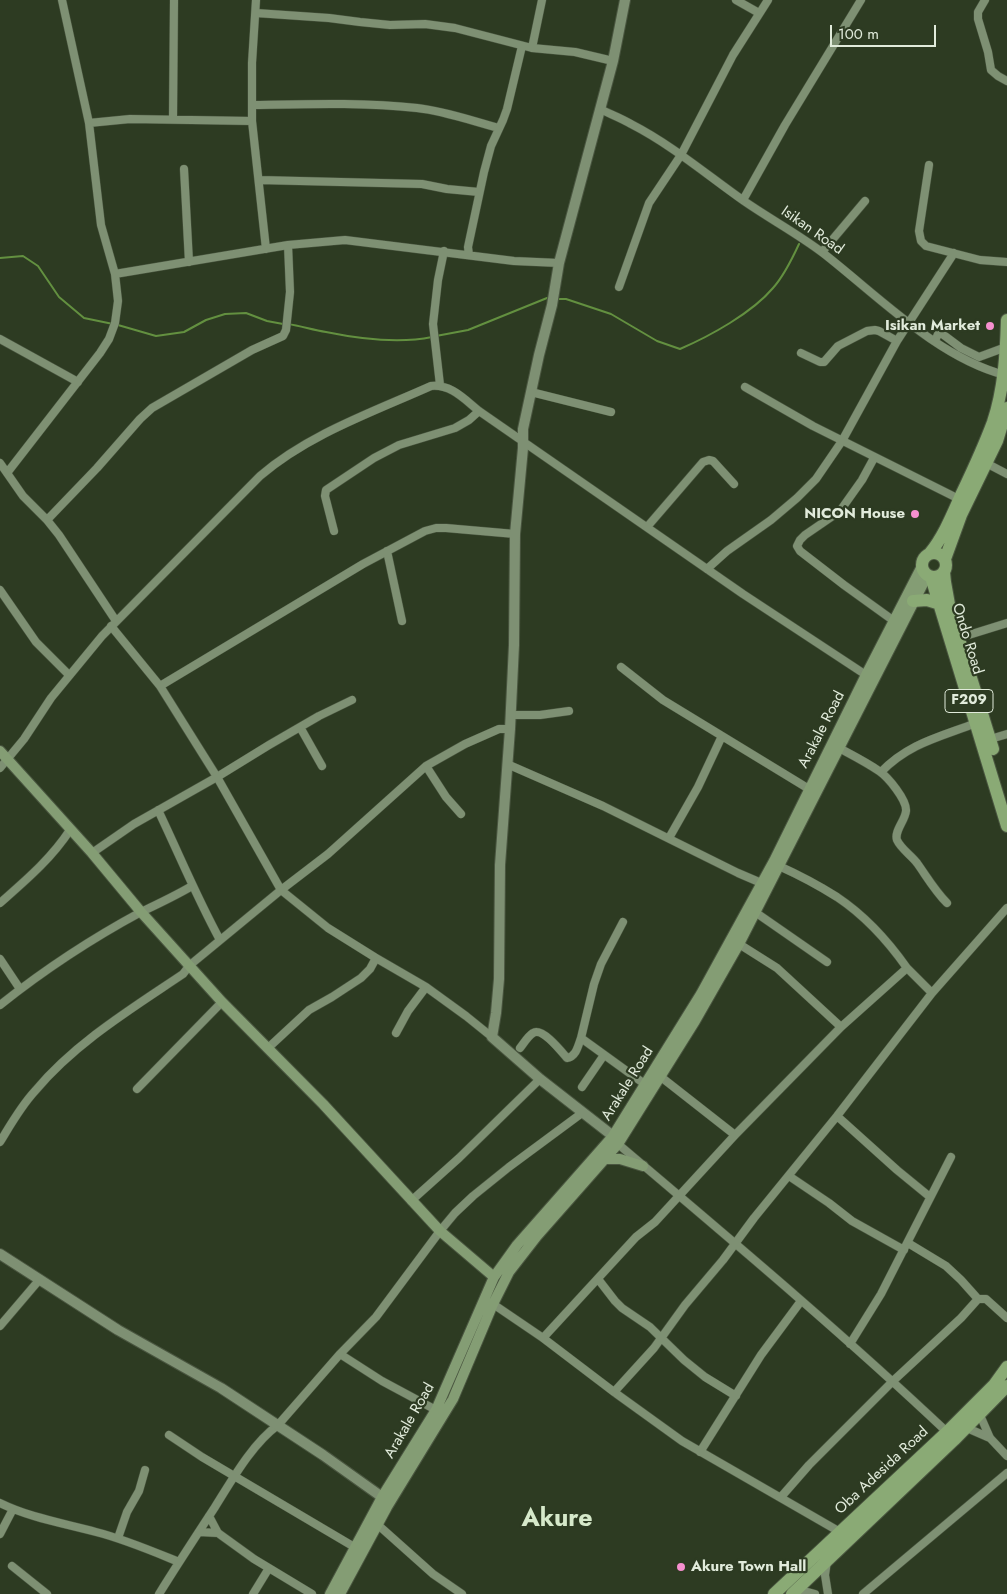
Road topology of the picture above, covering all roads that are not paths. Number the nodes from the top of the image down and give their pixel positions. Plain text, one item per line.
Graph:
1 (62, 0) edge
2 (174, 0) edge
3 (256, 0) edge
4 (542, 0) edge
5 (625, 0) edge
6 (736, 0) edge
7 (768, 0) edge
8 (861, 0) edge
9 (985, 0) edge
10 (256, 13) junction
11 (759, 13) junction
12 (522, 46) junction
13 (532, 48) junction
14 (613, 61) junction
15 (1007, 81) edge
16 (252, 105) junction
17 (600, 110) junction
18 (173, 120) junction
19 (252, 120) junction
20 (89, 122) junction
21 (499, 128) junction
22 (681, 155) junction
23 (928, 165) dead end
24 (184, 169) dead end
25 (259, 180) junction
26 (479, 192) junction
27 (743, 200) junction
28 (865, 201) dead end
29 (288, 245) junction
30 (266, 249) junction
31 (444, 251) junction
32 (822, 252) junction
33 (954, 253) junction
34 (468, 255) junction
35 (189, 262) junction
36 (1007, 262) edge
37 (559, 263) junction
38 (115, 274) junction
39 (619, 287) dead end
40 (1007, 320) edge
41 (909, 323) junction
42 (0, 339) edge
43 (897, 341) junction
44 (935, 341) junction
45 (1006, 348) junction
46 (801, 353) dead end
47 (1005, 375) edge
48 (78, 382) junction
49 (440, 385) junction
50 (745, 387) dead end
51 (531, 392) junction
52 (1007, 408) edge
53 (479, 411) junction
54 (611, 412) dead end
55 (522, 441) junction
56 (842, 441) junction
57 (874, 458) junction
58 (986, 463) junction
59 (0, 464) edge
60 (7, 473) junction
61 (1007, 474) edge
62 (734, 484) dead end
63 (959, 499) junction
64 (47, 520) junction
65 (647, 527) junction
66 (334, 531) dead end
67 (514, 534) junction
68 (387, 551) junction
69 (930, 553) junction
70 (944, 565) junction
71 (707, 569) junction
72 (927, 574) junction
73 (0, 590) edge
74 (914, 601) junction
75 (940, 604) junction
76 (894, 620) junction
77 (402, 621) dead end
78 (1007, 623) edge
79 (114, 624) junction
80 (959, 638) junction
81 (621, 667) dead end
82 (866, 675) junction
83 (69, 676) junction
84 (160, 686) junction
85 (352, 700) dead end
86 (569, 711) dead end
87 (510, 715) junction
88 (976, 723) junction
89 (300, 727) junction
90 (510, 729) junction
91 (1007, 734) edge
92 (722, 736) junction
93 (986, 741) junction
94 (839, 748) junction
95 (0, 751) edge
96 (8, 760) junction
97 (507, 764) junction
98 (322, 766) dead end
99 (426, 766) junction
100 (0, 768) edge
101 (881, 772) junction
102 (217, 777) junction
103 (809, 789) junction
104 (1007, 797) edge
105 (158, 810) junction
106 (461, 814) dead end
107 (1007, 826) edge
108 (70, 830) junction
109 (669, 838) junction
110 (92, 853) junction
111 (779, 866) junction
112 (765, 884) junction
113 (192, 886) junction
114 (281, 890) junction
115 (0, 903) edge
116 (947, 903) dead end
117 (1007, 908) edge
118 (141, 912) junction
119 (755, 912) junction
120 (623, 922) dead end
121 (220, 940) junction
122 (739, 944) junction
123 (376, 958) junction
124 (0, 959) edge
125 (827, 962) dead end
126 (190, 965) junction
127 (907, 968) junction
128 (426, 987) junction
129 (20, 989) junction
130 (932, 993) junction
131 (705, 996) junction
132 (222, 1002) junction
133 (0, 1005) edge
134 (841, 1027) junction
135 (396, 1034) dead end
136 (492, 1037) junction
137 (581, 1038) junction
138 (268, 1048) junction
139 (520, 1048) dead end
140 (604, 1055) junction
141 (661, 1077) junction
142 (540, 1079) junction
143 (646, 1085) junction
144 (582, 1086) dead end
145 (137, 1089) dead end
146 (582, 1113) junction
147 (837, 1116) junction
148 (735, 1135) junction
149 (615, 1140) junction
150 (0, 1142) edge
151 (951, 1157) dead end
152 (606, 1158) junction
153 (643, 1166) junction
154 (789, 1176) junction
155 (679, 1196) junction
156 (930, 1196) junction
157 (411, 1201) junction
158 (552, 1213) junction
159 (440, 1231) junction
160 (734, 1244) junction
161 (906, 1246) junction
162 (0, 1254) edge
163 (494, 1277) junction
164 (40, 1279) junction
165 (598, 1279) junction
166 (978, 1299) junction
167 (801, 1301) junction
168 (492, 1304) junction
169 (1007, 1318) edge
170 (0, 1326) edge
171 (543, 1338) junction
172 (661, 1338) junction
173 (850, 1344) junction
174 (340, 1354) junction
175 (465, 1358) junction
176 (1007, 1367) edge
177 (893, 1381) junction
178 (1007, 1386) edge
179 (614, 1392) junction
180 (736, 1396) junction
181 (436, 1410) junction
182 (980, 1415) junction
183 (278, 1426) junction
184 (967, 1428) junction
185 (947, 1432) junction
186 (169, 1435) dead end
187 (990, 1438) junction
188 (700, 1452) junction
189 (1007, 1456) edge
190 (145, 1470) dead end
191 (1007, 1473) edge
192 (235, 1476) junction
193 (382, 1497) junction
194 (781, 1497) junction
195 (0, 1503) edge
196 (13, 1509) junction
197 (209, 1516) junction
198 (377, 1524) junction
199 (198, 1532) junction
200 (840, 1532) junction
201 (218, 1533) junction
202 (0, 1534) edge
203 (118, 1538) junction
204 (356, 1548) junction
205 (827, 1561) junction
206 (179, 1562) junction
207 (12, 1566) dead end
208 (269, 1568) junction
209 (795, 1592) edge
210 (46, 1594) edge
211 (159, 1594) edge
212 (253, 1594) edge
213 (312, 1594) edge
214 (330, 1594) edge
215 (340, 1594) edge
216 (462, 1594) edge
217 (774, 1594) edge
218 (815, 1594) edge
219 (828, 1594) edge
220 (863, 1594) edge

1 - 20 street
2 - 18 street
3 - 10 street
4 - 13 street
5 - 14 street
6 - 11 street
7 - 11 street
8 - 27 street
9 - 15 street
10 - 12 street
10 - 16 street
11 - 22 street
12 - 13 street
12 - 21 street
13 - 14 street
14 - 17 street
16 - 19 street
16 - 21 street
17 - 22 street, Isikan Road
17 - 37 street
18 - 19 street
18 - 20 street
19 - 25 street
20 - 38 street
21 - 26 street
22 - 27 street, Isikan Road
22 - 39 street
23 - 33 street
24 - 35 street
25 - 26 street
25 - 30 street
26 - 34 street
27 - 32 street, Isikan Road
28 - 32 street
29 - 30 street
29 - 31 street
29 - 64 street
30 - 35 street
31 - 34 street
31 - 49 street
32 - 41 street, Isikan Road
33 - 36 street
33 - 41 street
34 - 37 street
35 - 38 street
37 - 51 street
38 - 48 street
40 - 45 main road
41 - 43 street
41 - 44 street, Isikan Road
42 - 48 street
43 - 46 street
43 - 56 street
44 - 45 street
44 - 47 street, Isikan Road
45 - 47 main road
47 - 63 main road
48 - 60 street
49 - 53 street
49 - 79 street
50 - 56 street
51 - 54 street
51 - 55 street
52 - 58 main road, Ondo Road / F209
53 - 55 street
53 - 66 street
55 - 65 street
55 - 67 street
56 - 57 street
56 - 71 street
57 - 63 street
57 - 76 street
58 - 61 street
58 - 70 main road, Ondo Road / F209
59 - 60 street
60 - 64 street
62 - 65 street
63 - 69 main road
64 - 79 street
65 - 71 street
67 - 68 street
67 - 87 street
68 - 77 street
68 - 84 street
69 - 70 main road
69 - 72 main road
70 - 72 main road
70 - 80 main road, Ondo Road / F209
71 - 82 street
72 - 74 main road, Arakale Road
72 - 75 main road, Ondo Road / F209
72 - 76 main road, Arakale Road
73 - 83 street
74 - 75 main road
74 - 94 main road, Arakale Road
75 - 88 main road, Ondo Road / F209
76 - 82 main road, Arakale Road
78 - 80 street
79 - 83 street
79 - 84 street
80 - 93 main road, Ondo Road / F209
81 - 92 street
82 - 103 main road, Arakale Road
83 - 96 street
84 - 102 street
85 - 89 street
86 - 87 street
87 - 90 street
88 - 93 main road, Ondo Road / F209
88 - 101 street
89 - 98 street
89 - 102 street
90 - 97 street
90 - 99 street
91 - 93 street
92 - 103 street
92 - 109 street
93 - 104 main road, Ondo Road / F209
93 - 107 main road, Ondo Road / F209
94 - 101 street
94 - 111 main road, Arakale Road
95 - 96 main road
96 - 100 street
96 - 108 main road
97 - 109 street
97 - 136 street
99 - 106 street
99 - 114 street
101 - 116 street
102 - 105 street
102 - 114 street
103 - 112 main road, Arakale Road
105 - 110 street
105 - 113 street
108 - 110 main road
108 - 115 street
109 - 112 street
110 - 118 main road
111 - 112 main road, Arakale Road
111 - 127 street
112 - 119 main road, Arakale Road
112 - 131 main road, Arakale Road
113 - 118 street
113 - 121 street
114 - 121 street
114 - 123 street
117 - 130 street
118 - 126 main road
118 - 129 street
119 - 122 main road, Arakale Road
119 - 125 street
120 - 137 street
121 - 126 street
122 - 131 main road, Arakale Road
122 - 134 street
123 - 128 street
123 - 138 street
124 - 129 street
126 - 132 main road
126 - 150 street
127 - 130 street
127 - 134 street
128 - 135 street
128 - 136 street
129 - 133 street
130 - 147 street
131 - 141 main road, Arakale Road
131 - 143 main road, Arakale Road
132 - 138 main road
132 - 145 street
134 - 148 street
136 - 142 street
137 - 139 street
137 - 140 street
138 - 157 main road
140 - 143 street
140 - 144 street
141 - 148 street
141 - 149 main road, Arakale Road
142 - 146 street
142 - 157 street
143 - 149 main road, Arakale Road
146 - 149 street
146 - 159 street
147 - 154 street
147 - 156 street
148 - 155 street
149 - 152 main road, Arakale Road
149 - 153 street
149 - 158 main road, Arakale Road
151 - 156 street
152 - 153 main road
152 - 158 main road, Arakale Road
153 - 155 street
154 - 160 street
154 - 161 street
155 - 160 street
155 - 165 street
156 - 161 street
157 - 159 main road
158 - 163 main road, Arakale Road
158 - 168 main road, Arakale Road
159 - 163 main road
159 - 174 street
160 - 167 street
160 - 172 street
161 - 166 street
161 - 173 street
162 - 164 street
163 - 175 main road, Arakale Road
164 - 170 street
164 - 183 street
165 - 171 street
165 - 172 street
166 - 169 street
166 - 177 street
167 - 173 street
167 - 180 street
168 - 171 street
168 - 175 main road, Arakale Road
171 - 179 street
172 - 179 street
172 - 180 street
173 - 177 street
174 - 181 street
174 - 183 street
175 - 181 main road, Arakale Road
175 - 198 main road, Arakale Road
176 - 185 main road, Oba Adesida Road
177 - 185 street
177 - 194 street
178 - 182 main road
179 - 188 street
180 - 188 street
181 - 193 main road, Arakale Road
182 - 184 main road
182 - 187 street
183 - 192 street
183 - 193 street
184 - 187 street
184 - 205 main road
185 - 200 main road, Oba Adesida Road
186 - 192 street
187 - 189 street
188 - 194 street
190 - 203 street
191 - 220 street
192 - 197 street
192 - 204 street
193 - 204 main road, Arakale Road
194 - 200 street
195 - 196 street
196 - 202 street
196 - 203 street
197 - 199 street
197 - 201 street
198 - 215 main road, Arakale Road
198 - 216 street
199 - 201 street
199 - 206 street
200 - 217 main road, Oba Adesida Road
201 - 208 street
203 - 206 street
204 - 214 main road, Arakale Road
205 - 209 main road
205 - 219 street
206 - 211 street
207 - 210 street
208 - 212 street
208 - 213 street
209 - 218 street

